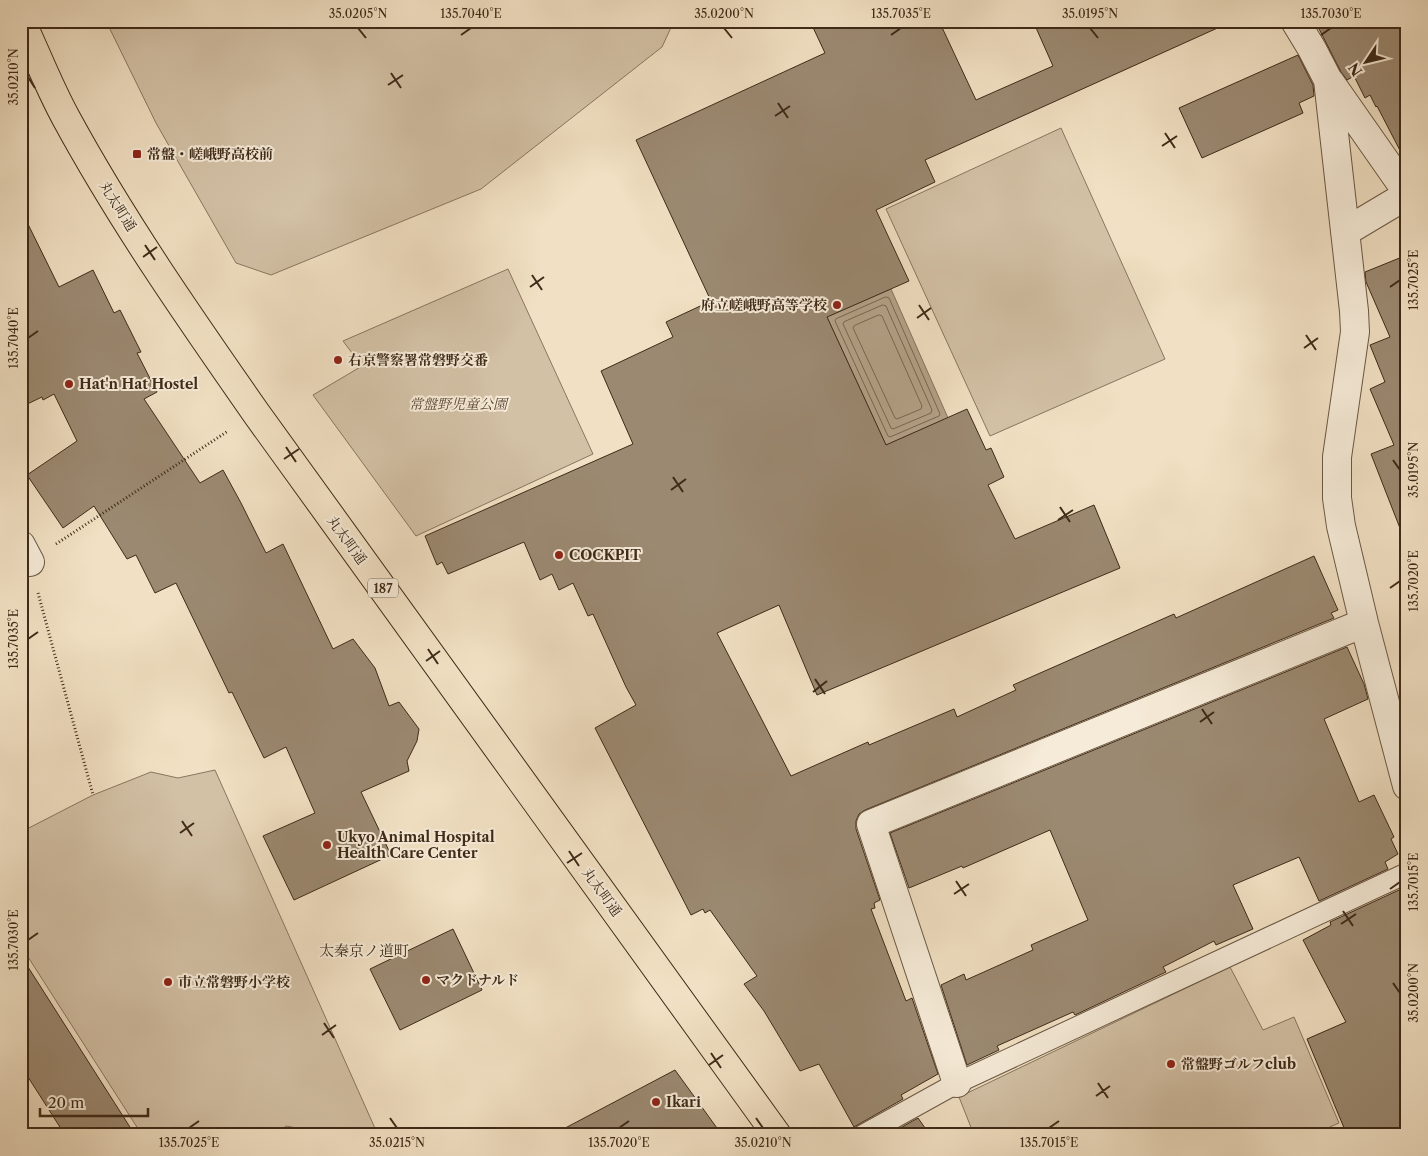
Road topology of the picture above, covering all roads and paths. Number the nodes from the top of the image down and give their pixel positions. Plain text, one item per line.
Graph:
1 (21, 21) edge
2 (1295, 21) edge
3 (1328, 80) junction
4 (1407, 194) edge
5 (1345, 232) junction
6 (256, 413) junction
7 (26, 553) edge
8 (1364, 623) junction
9 (1406, 783) edge
10 (94, 795) dead end
11 (1407, 873) edge
12 (956, 1083) junction
13 (777, 1135) edge
14 (863, 1135) edge

1 - 6 main road, 丸太町通 / 187
2 - 3 street
3 - 4 street
3 - 5 street
4 - 5 street
5 - 8 street
6 - 7 path
6 - 13 main road, 丸太町通 / 187
7 - 10 path
8 - 9 street
8 - 12 street
11 - 12 lane
12 - 14 lane

